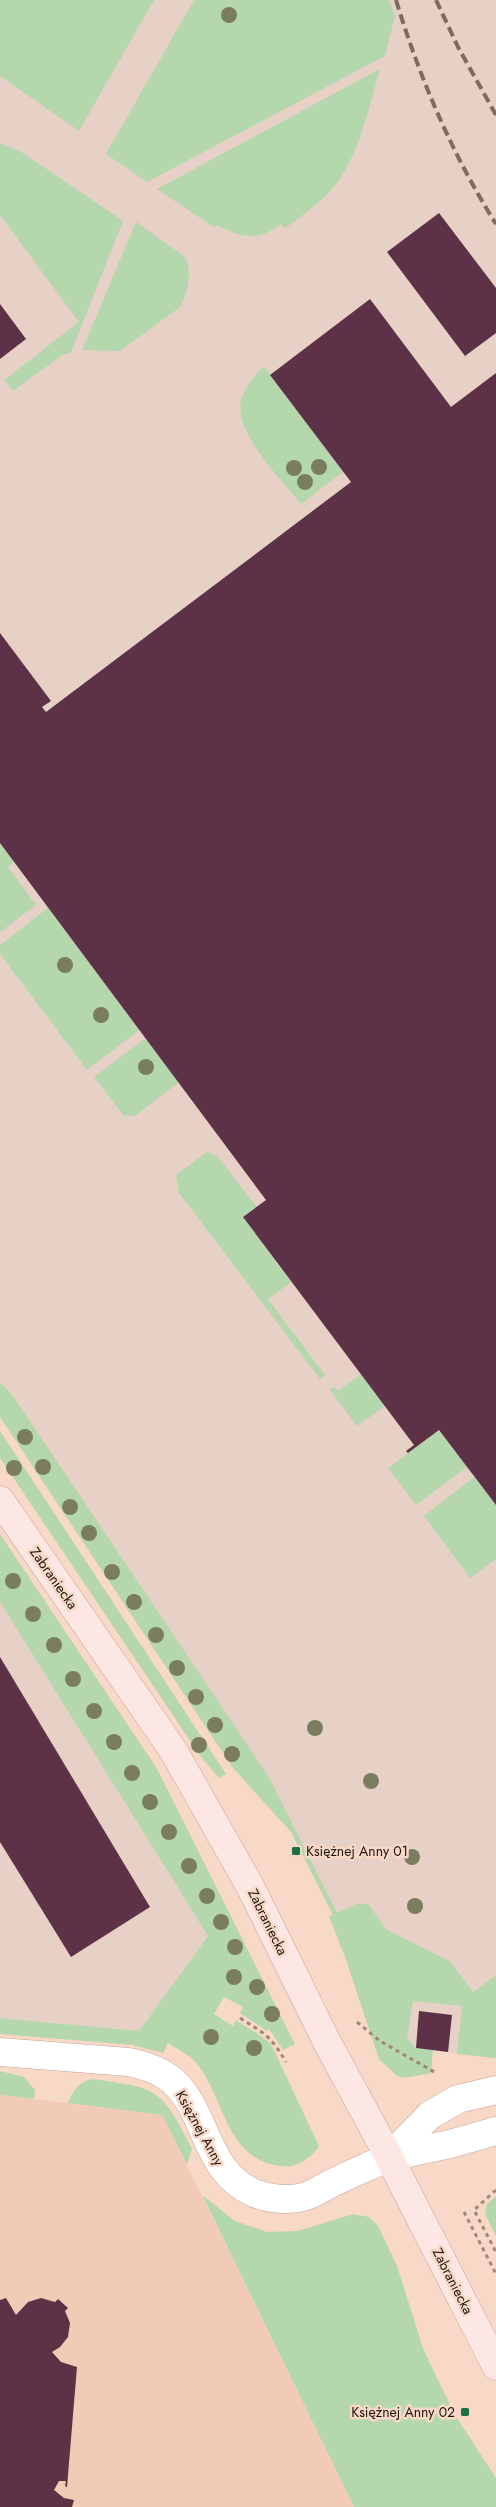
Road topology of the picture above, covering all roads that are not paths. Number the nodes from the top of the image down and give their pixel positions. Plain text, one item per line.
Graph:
1 (0, 1500) edge
2 (0, 2052) edge
3 (496, 2090) edge
4 (496, 2131) edge
5 (389, 2157) junction
6 (496, 2366) edge

1 - 5 main road, Zabraniecka
2 - 5 street, Księżnej Anny
3 - 5 street, Księżnej Anny
4 - 5 street, Księżnej Anny
5 - 6 main road, Zabraniecka

